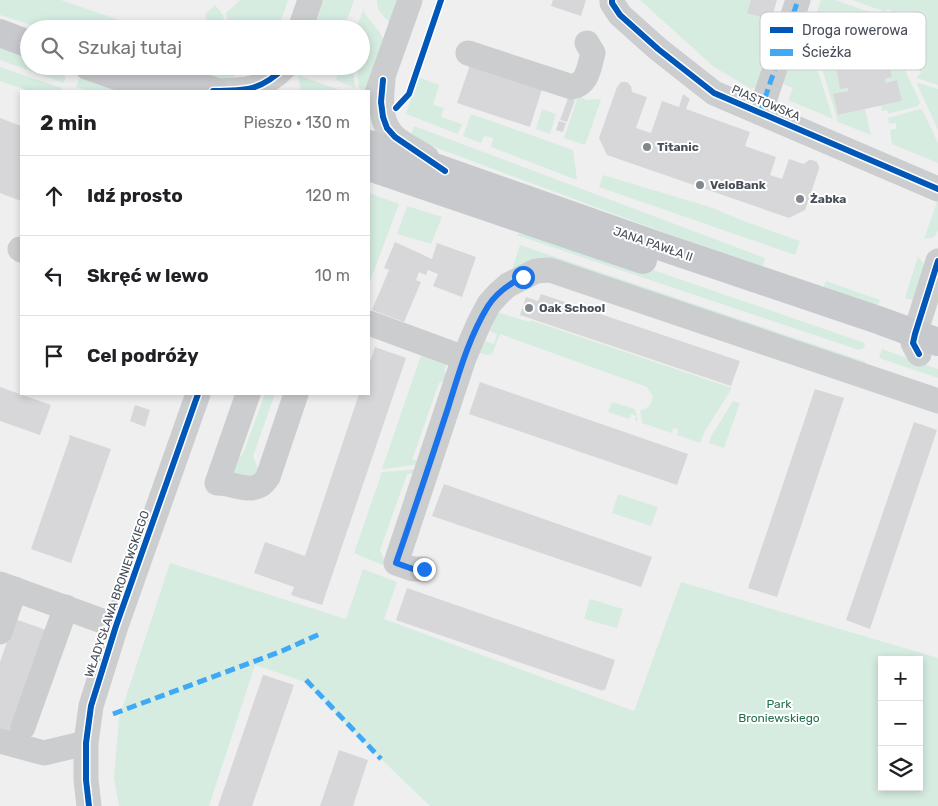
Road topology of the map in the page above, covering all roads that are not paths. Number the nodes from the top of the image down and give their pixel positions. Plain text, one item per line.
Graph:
1 (310, 0) edge
2 (410, 0) edge
3 (612, 0) edge
4 (798, 0) edge
5 (794, 12) edge
6 (303, 20) edge
7 (0, 21) edge
8 (20, 27) edge
9 (0, 33) edge
10 (20, 41) edge
11 (587, 43) dead end
12 (468, 52) dead end
13 (774, 70) edge
14 (114, 75) edge
15 (167, 75) edge
16 (278, 75) edge
17 (283, 75) edge
18 (383, 80) junction
19 (156, 90) edge
20 (211, 90) edge
21 (245, 90) edge
22 (279, 90) edge
23 (370, 112) edge
24 (760, 113) junction
25 (370, 144) edge
26 (370, 167) edge
27 (445, 171) junction
28 (938, 189) edge
29 (938, 261) edge
30 (370, 323) edge
31 (927, 348) edge
32 (464, 358) junction
33 (198, 395) edge
34 (248, 395) edge
35 (296, 395) edge
36 (938, 401) edge
37 (424, 569) dead end
38 (7, 587) edge
39 (66, 607) junction
40 (116, 626) junction
41 (0, 632) edge
42 (23, 727) dead end
43 (0, 741) edge
44 (86, 742) junction
45 (90, 806) edge

1 - 6 street
2 - 18 street
3 - 24 street, PIASTOWSKA
4 - 5 street, PIASTOWSKA
7 - 8 main road
9 - 10 main road
11 - 12 street
13 - 24 street, PIASTOWSKA
14 - 19 main road
15 - 20 main road
16 - 21 street
17 - 22 street
18 - 23 street
18 - 27 street
24 - 28 street, PIASTOWSKA
25 - 27 main road, JANA PAWŁA II
26 - 31 main road, JANA PAWŁA II
27 - 31 main road, JANA PAWŁA II
29 - 31 street
30 - 32 street
32 - 36 street
32 - 37 street
33 - 40 street, WŁADYSŁAWA BRONIEWSKIEGO
34 - 35 street
38 - 39 street
38 - 41 street
39 - 40 street
39 - 42 street
40 - 44 street, WŁADYSŁAWA BRONIEWSKIEGO
43 - 44 street
44 - 45 street, WŁADYSŁAWA BRONIEWSKIEGO

